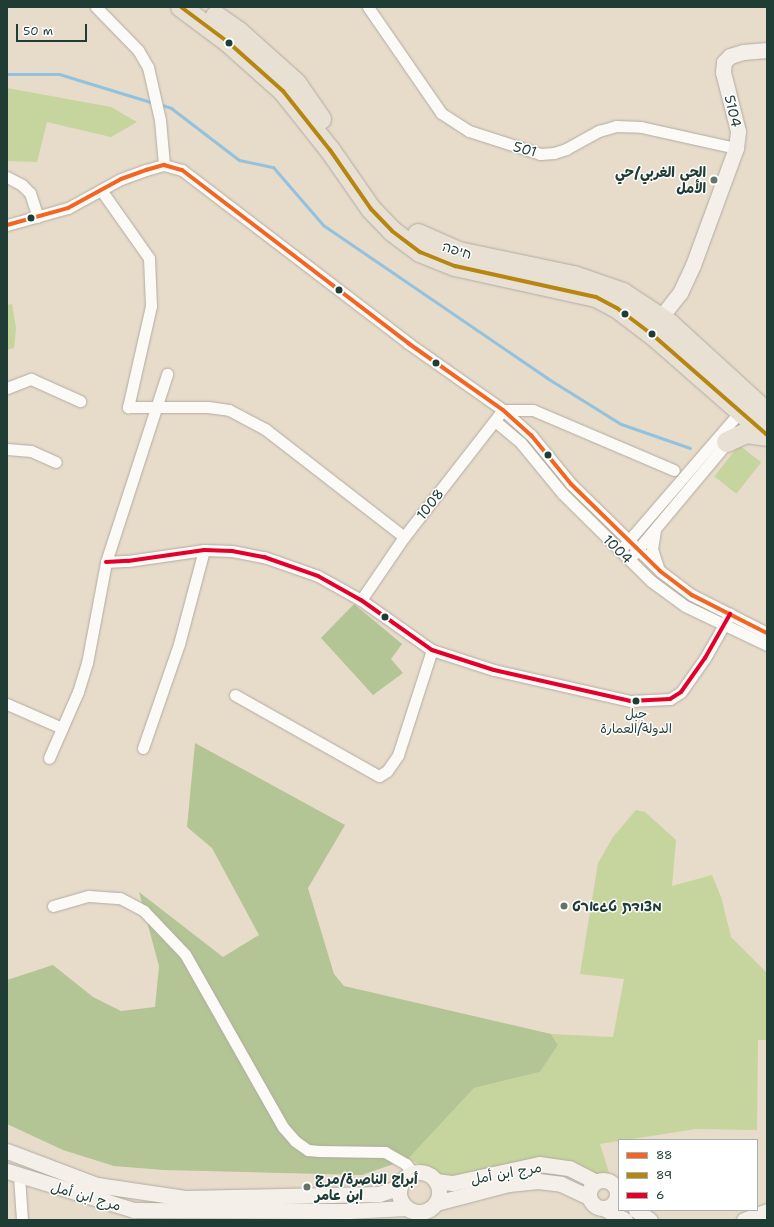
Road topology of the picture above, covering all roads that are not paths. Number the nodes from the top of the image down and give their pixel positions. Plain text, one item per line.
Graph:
1 (96, 7) edge
2 (181, 7) edge
3 (202, 7) edge
4 (368, 7) edge
5 (767, 50) edge
6 (736, 148) junction
7 (164, 165) junction
8 (7, 177) edge
9 (101, 190) junction
10 (38, 217) junction
11 (7, 225) edge
12 (666, 320) junction
13 (654, 336) junction
14 (167, 374) dead end
15 (7, 388) edge
16 (80, 401) dead end
17 (156, 408) junction
18 (503, 410) junction
19 (752, 411) edge
20 (494, 421) junction
21 (767, 436) edge
22 (727, 442) junction
23 (7, 449) edge
24 (56, 462) dead end
25 (674, 470) dead end
26 (644, 522) junction
27 (655, 528) junction
28 (616, 529) junction
29 (404, 536) junction
30 (628, 541) junction
31 (204, 550) junction
32 (637, 550) junction
33 (619, 551) junction
34 (629, 560) junction
35 (106, 562) junction
36 (660, 571) junction
37 (360, 600) junction
38 (730, 614) junction
39 (725, 626) junction
40 (767, 633) edge
41 (767, 646) edge
42 (432, 650) junction
43 (235, 696) dead end
44 (7, 704) edge
45 (62, 728) junction
46 (143, 748) dead end
47 (49, 758) dead end
48 (53, 906) dead end
49 (7, 1151) edge
50 (13, 1174) edge
51 (413, 1174) junction
52 (436, 1181) junction
53 (596, 1182) junction
54 (400, 1187) junction
55 (618, 1196) edge
56 (589, 1197) junction
57 (436, 1203) junction
58 (407, 1208) junction
59 (605, 1209) junction
60 (637, 1211) edge
61 (767, 1211) edge
62 (22, 1220) edge
63 (625, 1220) edge
64 (650, 1220) edge
65 (744, 1220) edge

1 - 7 street
2 - 13 highway, חיפה
3 - 12 highway, חיפה
4 - 6 street, 501
5 - 6 street, 5104
6 - 12 street, 5104
7 - 9 street
7 - 18 street, 1004
8 - 10 street
9 - 10 street
9 - 17 street
10 - 11 street
12 - 13 street, 5104
12 - 19 highway, חיפה
13 - 19 highway, חיפה
14 - 17 street
15 - 16 street
17 - 29 street
17 - 35 street
18 - 20 street, 1008
18 - 25 street
18 - 28 street, 1004
19 - 21 highway, חיפה
19 - 22 street
19 - 26 street
20 - 29 street, 1008
20 - 33 street, 1004
21 - 22 highway
22 - 27 street
23 - 24 street
26 - 28 street
26 - 30 street
27 - 32 street
27 - 36 street
28 - 30 street, 1004
29 - 37 street, 1008
30 - 32 street, 1004
30 - 33 street
31 - 35 street
31 - 37 street
31 - 46 street
32 - 34 street
32 - 36 street, 1004
33 - 34 street, 1004
34 - 39 street, 1004
35 - 45 street
36 - 38 street, 1004
37 - 42 street
38 - 39 street
38 - 40 street, 1004
39 - 41 street, 1004
39 - 42 street
42 - 43 street
44 - 45 street
45 - 47 street
48 - 51 street
49 - 54 street, مرج ابن أمل
50 - 58 street, مرج ابن أمل
50 - 62 street
51 - 52 street
51 - 54 street
52 - 53 street, مرج ابن أمل
52 - 57 street
53 - 55 street
53 - 56 street
54 - 58 street
55 - 59 street
56 - 57 street, مرج ابن أمل
56 - 59 street
57 - 58 street
59 - 63 street
60 - 64 street
61 - 65 street

